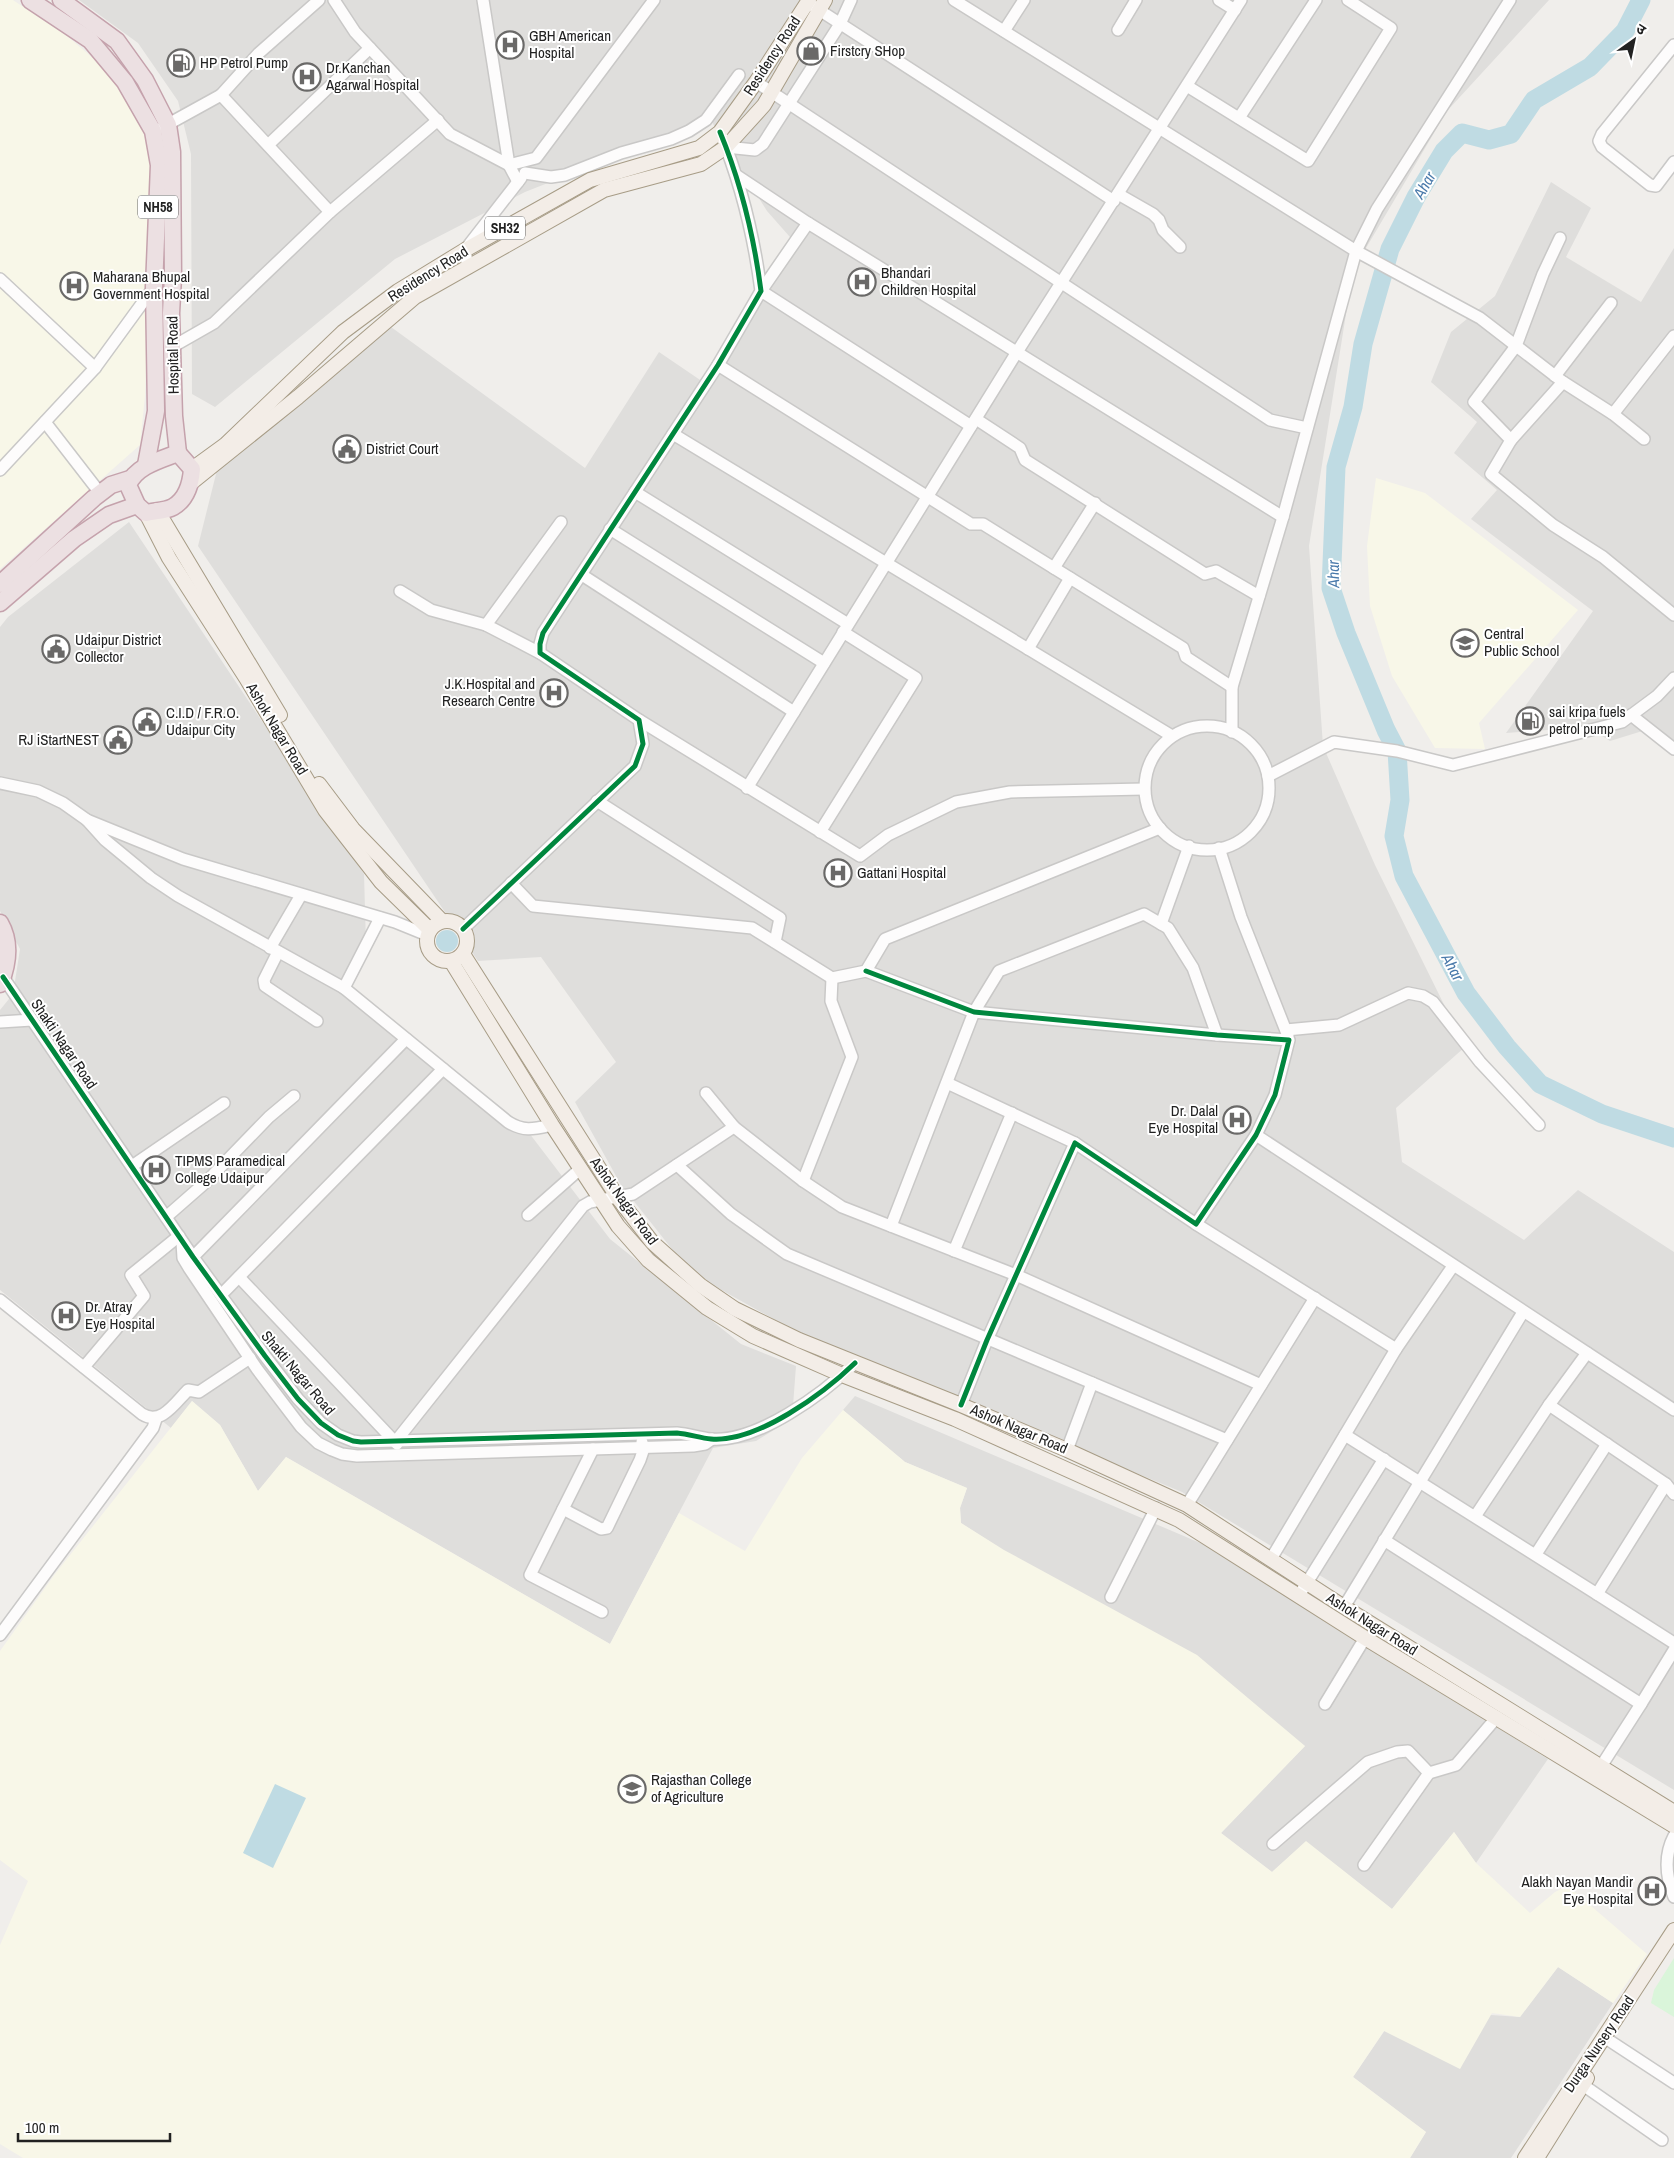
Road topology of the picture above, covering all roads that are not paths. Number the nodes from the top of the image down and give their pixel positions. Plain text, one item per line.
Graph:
1 (30, 0) edge
2 (61, 0) edge
3 (319, 0) edge
4 (334, 0) edge
5 (483, 0) edge
6 (654, 0) edge
7 (851, 0) edge
8 (1024, 0) edge
9 (1136, 0) edge
10 (1219, 0) edge
11 (1316, 0) edge
12 (1348, 0) edge
13 (808, 1) edge
14 (958, 1) edge
15 (1508, 1) edge
16 (822, 5) edge
17 (1238, 5) edge
18 (840, 24) junction
19 (1118, 30) dead end
20 (1004, 32) junction
21 (1674, 45) edge
22 (370, 48) junction
23 (739, 76) dead end
24 (756, 82) junction
25 (1187, 86) junction
26 (771, 91) junction
27 (221, 95) junction
28 (789, 103) junction
29 (1238, 118) junction
30 (438, 120) junction
31 (160, 128) junction
32 (1160, 129) junction
33 (720, 132) junction
34 (268, 145) junction
35 (726, 146) junction
36 (536, 158) junction
37 (1674, 162) edge
38 (509, 166) junction
39 (736, 175) junction
40 (521, 177) junction
41 (1116, 198) junction
42 (330, 212) junction
43 (808, 223) junction
44 (1560, 238) dead end
45 (1180, 247) dead end
46 (465, 250) junction
47 (1356, 251) junction
48 (468, 268) junction
49 (0, 279) edge
50 (1062, 283) junction
51 (154, 287) junction
52 (762, 291) junction
53 (1611, 303) dead end
54 (1674, 336) edge
55 (1516, 346) junction
56 (172, 347) junction
57 (1018, 352) junction
58 (718, 365) junction
59 (95, 368) junction
60 (1559, 379) junction
61 (1613, 414) junction
62 (45, 422) junction
63 (974, 422) junction
64 (1307, 428) junction
65 (673, 434) junction
66 (1644, 439) dead end
67 (1510, 440) junction
68 (178, 453) junction
69 (146, 466) junction
70 (0, 470) edge
71 (192, 476) junction
72 (130, 479) junction
73 (635, 492) junction
74 (100, 493) junction
75 (927, 497) junction
76 (1096, 504) junction
77 (147, 509) junction
78 (1283, 517) junction
79 (561, 522) dead end
80 (610, 529) junction
81 (886, 563) junction
82 (1054, 568) junction
83 (582, 575) junction
84 (1070, 578) junction
85 (0, 584) edge
86 (400, 590) dead end
87 (1259, 596) junction
88 (0, 604) edge
89 (1674, 615) edge
90 (486, 625) junction
91 (846, 628) junction
92 (1028, 649) junction
93 (540, 653) junction
94 (824, 663) junction
95 (1674, 678) edge
96 (1232, 687) junction
97 (794, 712) junction
98 (1631, 715) junction
99 (639, 720) junction
100 (1232, 732) junction
101 (1172, 736) junction
102 (1674, 749) edge
103 (1268, 776) junction
104 (0, 783) edge
105 (747, 788) junction
106 (1144, 789) junction
107 (598, 801) junction
108 (87, 820) junction
109 (1160, 828) junction
110 (820, 832) junction
111 (1189, 846) junction
112 (1219, 848) junction
113 (511, 884) junction
114 (301, 895) junction
115 (380, 918) junction
116 (442, 921) junction
117 (0, 923) edge
118 (1161, 924) junction
119 (463, 929) junction
120 (428, 932) junction
121 (775, 942) junction
122 (274, 950) junction
123 (457, 958) junction
124 (866, 971) junction
125 (832, 978) junction
126 (2, 981) edge
127 (344, 988) junction
128 (974, 1012) junction
129 (32, 1020) junction
130 (317, 1021) dead end
131 (0, 1022) edge
132 (1217, 1035) junction
133 (1288, 1035) junction
134 (406, 1039) junction
135 (443, 1069) junction
136 (947, 1083) junction
137 (706, 1093) dead end
138 (294, 1096) dead end
139 (224, 1103) dead end
140 (1012, 1113) junction
141 (552, 1125) junction
142 (1539, 1125) dead end
143 (734, 1127) junction
144 (1256, 1135) junction
145 (1075, 1143) junction
146 (677, 1165) junction
147 (132, 1166) junction
148 (580, 1169) junction
149 (803, 1181) junction
150 (618, 1198) junction
151 (600, 1200) junction
152 (528, 1215) dead end
153 (166, 1217) junction
154 (1196, 1224) junction
155 (891, 1226) junction
156 (180, 1238) junction
157 (954, 1251) junction
158 (193, 1257) junction
159 (1453, 1266) junction
160 (1016, 1275) junction
161 (239, 1277) junction
162 (221, 1295) junction
163 (1315, 1298) junction
164 (0, 1300) edge
165 (1523, 1312) junction
166 (987, 1340) junction
167 (1396, 1349) junction
168 (1586, 1353) junction
169 (250, 1358) junction
170 (855, 1363) junction
171 (84, 1368) junction
172 (842, 1375) junction
173 (1092, 1384) junction
174 (1261, 1385) junction
175 (961, 1405) junction
176 (1549, 1405) junction
177 (1674, 1410) edge
178 (156, 1419) junction
179 (642, 1434) junction
180 (1345, 1434) junction
181 (712, 1439) junction
182 (402, 1440) junction
183 (1227, 1440) junction
184 (1607, 1444) junction
185 (643, 1448) junction
186 (593, 1449) junction
187 (1067, 1450) junction
188 (401, 1454) junction
189 (1384, 1459) junction
190 (1420, 1481) junction
191 (1666, 1484) junction
192 (1674, 1494) edge
193 (1187, 1505) junction
194 (1156, 1508) junction
195 (563, 1509) junction
196 (1476, 1516) junction
197 (1384, 1540) junction
198 (1536, 1554) junction
199 (1272, 1559) junction
200 (1308, 1583) junction
201 (1598, 1594) junction
202 (1299, 1596) junction
203 (1111, 1597) dead end
204 (1344, 1607) junction
205 (602, 1612) dead end
206 (0, 1635) edge
207 (1365, 1638) junction
208 (1674, 1643) edge
209 (1674, 1650) edge
210 (1325, 1704) dead end
211 (1641, 1704) junction
212 (1497, 1717) junction
213 (1600, 1768) junction
214 (1429, 1773) junction
215 (1674, 1812) edge
216 (1674, 1826) edge
217 (1674, 1836) edge
218 (1273, 1844) dead end
219 (1364, 1865) dead end
220 (1674, 1897) edge
221 (1674, 1930) edge
222 (1674, 1946) edge
223 (1610, 2041) junction
224 (1674, 2083) edge
225 (1583, 2085) junction
226 (1662, 2140) dead end
227 (1525, 2158) edge
228 (1538, 2158) edge

1 - 31 highway, NH58
2 - 31 highway, Hospital Road / NH58
3 - 27 street
4 - 22 street
5 - 38 street
6 - 36 street
7 - 18 street
8 - 20 street
9 - 19 street
10 - 17 street
11 - 29 street
12 - 29 street
13 - 16 street
13 - 24 main road, Residency Road / SH32
14 - 20 street
15 - 47 street
16 - 18 street
16 - 26 main road
17 - 25 street
18 - 28 street
18 - 41 street
20 - 32 street
21 - 37 street
22 - 30 street
22 - 34 street
23 - 40 street
24 - 26 street
24 - 33 main road, Residency Road / SH32
25 - 29 street
25 - 32 street
26 - 28 street
26 - 35 main road
27 - 31 street
27 - 34 street
28 - 35 street
28 - 50 street
30 - 38 street
30 - 42 street
31 - 51 highway, NH58
31 - 56 highway, Hospital Road / NH58
32 - 41 street
32 - 47 street
33 - 35 street
33 - 46 main road, Residency Road / SH32
34 - 42 street
35 - 39 street
35 - 48 main road
36 - 38 street
36 - 40 street
38 - 40 street
39 - 43 street
39 - 52 street
40 - 46 street
41 - 45 street
41 - 50 street
42 - 56 street
43 - 52 street
43 - 57 street
44 - 55 street
46 - 48 street
46 - 71 main road, Residency Road / SH32
47 - 55 street
47 - 64 street
48 - 71 main road
49 - 59 street
50 - 57 street
50 - 64 street
51 - 59 street
51 - 69 highway, NH58
52 - 58 street
52 - 63 street
53 - 60 street
54 - 61 street
55 - 60 street
55 - 67 street
56 - 68 highway, Hospital Road / NH58
57 - 63 street
57 - 78 street
58 - 65 street
58 - 75 street
59 - 62 street
60 - 61 street
60 - 67 street
61 - 66 street
62 - 70 street
62 - 74 street
63 - 75 street
63 - 76 street
64 - 78 street
65 - 73 street
65 - 81 street
67 - 89 street
68 - 69 highway
68 - 71 highway
69 - 72 highway
71 - 77 highway
72 - 74 highway
72 - 77 highway
73 - 80 street
73 - 91 street
74 - 85 highway
75 - 81 street
75 - 82 street
76 - 82 street
76 - 87 street
77 - 88 highway
77 - 116 main road
77 - 120 main road, Ashok Nagar Road
78 - 87 street
79 - 90 street
80 - 83 street
80 - 94 street
81 - 91 street
81 - 92 street
82 - 84 street
83 - 93 street
83 - 97 street
84 - 92 street
84 - 96 street
86 - 90 street
87 - 96 street
90 - 93 street
91 - 94 street
91 - 110 street
92 - 101 street
93 - 99 street
94 - 97 street
95 - 98 street
96 - 100 street
97 - 105 street
98 - 102 street
98 - 103 street
99 - 105 street
99 - 107 street
100 - 101 street
100 - 103 street
101 - 106 street
103 - 112 street
104 - 108 street
105 - 110 street
106 - 109 street
106 - 110 street
107 - 113 street
107 - 121 street
108 - 114 street
108 - 122 street
109 - 111 street
109 - 124 street
111 - 112 street
111 - 118 street
112 - 133 street
113 - 119 street
113 - 121 street
114 - 115 street
114 - 122 street
115 - 120 street
115 - 127 street
116 - 119 main road
116 - 120 main road
117 - 126 highway
118 - 128 street
118 - 132 street
119 - 123 main road
120 - 123 main road
121 - 125 street
122 - 127 street
122 - 130 street
123 - 141 main road
123 - 150 main road, Ashok Nagar Road
124 - 125 street
124 - 128 street
125 - 149 street
126 - 129 street, Shakti Nagar Road
127 - 134 street
128 - 132 street
128 - 136 street
129 - 131 street, Shakti Nagar Road
129 - 147 street, Shakti Nagar Road
132 - 133 street
133 - 142 street
133 - 144 street
134 - 135 street
134 - 158 street
135 - 141 street
135 - 161 street
136 - 140 street
136 - 155 street
137 - 143 street
138 - 153 street
139 - 147 street
140 - 145 street
140 - 157 street
141 - 148 main road
143 - 146 street
143 - 149 street
144 - 154 street
144 - 159 street
145 - 154 street
145 - 160 street
146 - 150 street
146 - 166 street
147 - 153 street, Shakti Nagar Road
148 - 151 main road
148 - 152 street
149 - 155 street
150 - 151 street
150 - 170 main road, Ashok Nagar Road
151 - 172 main road
151 - 182 street
153 - 156 street, Shakti Nagar Road
154 - 163 street
155 - 157 street
156 - 158 street, Shakti Nagar Road
156 - 169 street, Shakti Nagar Road
156 - 171 street
157 - 160 street
158 - 162 street, Shakti Nagar Road
159 - 165 street
159 - 167 street
160 - 166 street
160 - 174 street
161 - 162 street
161 - 182 street
162 - 182 street, Shakti Nagar Road
163 - 167 street
163 - 174 street
164 - 171 street
165 - 168 street
165 - 190 street
166 - 173 street
166 - 175 street
167 - 180 street
168 - 176 street
168 - 177 street
169 - 178 street
169 - 188 street, Shakti Nagar Road
170 - 172 street, Shakti Nagar Road
170 - 175 main road, Ashok Nagar Road
171 - 178 street
172 - 181 street, Shakti Nagar Road
172 - 194 main road
173 - 183 street
173 - 187 street
174 - 183 street
175 - 187 main road, Ashok Nagar Road
176 - 184 street
176 - 196 street
178 - 206 street
179 - 181 street, Shakti Nagar Road
179 - 182 street, Shakti Nagar Road
179 - 185 street
180 - 189 street
180 - 199 street
181 - 185 street, Shakti Nagar Road
182 - 188 street
183 - 193 street
184 - 191 street
184 - 198 street
185 - 186 street, Shakti Nagar Road
185 - 195 street
186 - 188 street, Shakti Nagar Road
186 - 195 street
187 - 193 main road, Ashok Nagar Road
189 - 190 street
189 - 200 street
190 - 196 street
190 - 197 street
191 - 192 street
191 - 201 street
193 - 199 main road, Ashok Nagar Road
194 - 202 main road
194 - 203 street
195 - 205 street
196 - 198 street
197 - 204 street
197 - 211 street
198 - 201 street
199 - 200 main road, Ashok Nagar Road
200 - 202 street
200 - 204 main road, Ashok Nagar Road
201 - 208 street
202 - 207 main road
204 - 213 main road, Ashok Nagar Road
207 - 210 street
207 - 212 main road
209 - 211 street
211 - 213 street
212 - 214 street
212 - 216 main road
213 - 215 main road, Ashok Nagar Road
214 - 218 street
214 - 219 street
217 - 220 street
221 - 227 main road, Durga Nursery Road
222 - 223 main road, Durga Nursery Road
223 - 224 street
223 - 225 main road, Durga Nursery Road
225 - 226 street
225 - 228 main road, Durga Nursery Road

